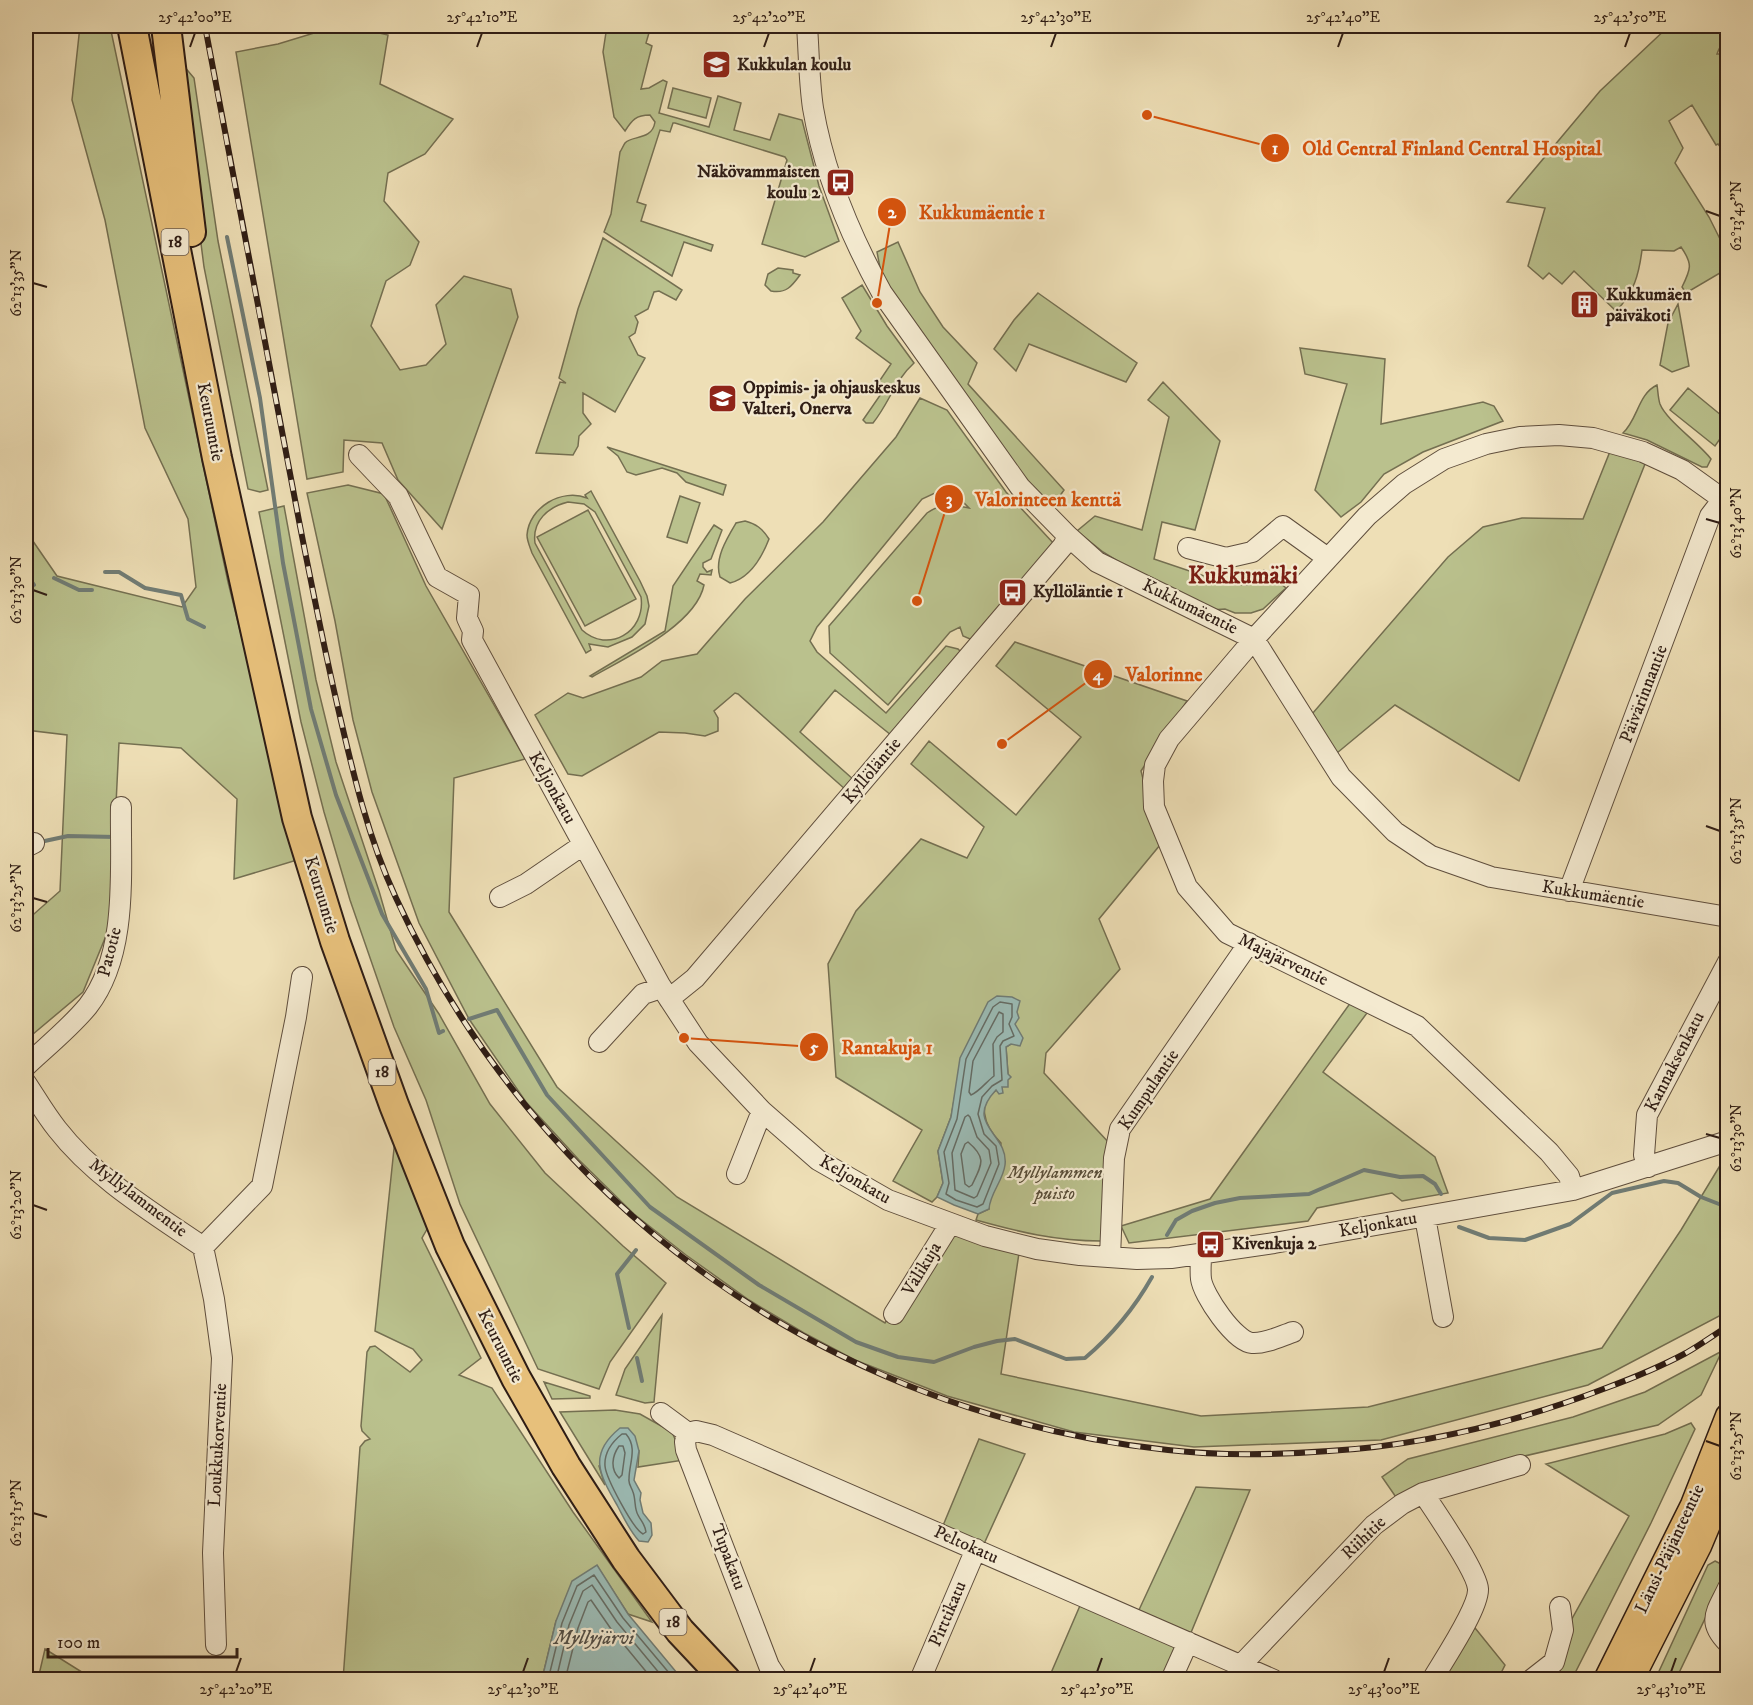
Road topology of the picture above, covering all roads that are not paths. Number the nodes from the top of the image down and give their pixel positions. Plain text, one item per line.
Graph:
1 (132, 26) edge
2 (166, 26) edge
3 (807, 26) edge
4 (359, 455) dead end
5 (217, 458) junction
6 (1725, 501) edge
7 (1068, 536) junction
8 (1188, 548) dead end
9 (1322, 554) dead end
10 (1254, 639) junction
11 (121, 807) dead end
12 (583, 845) junction
13 (1569, 891) junction
14 (500, 897) dead end
15 (1728, 917) edge
16 (1249, 943) junction
17 (1728, 962) edge
18 (302, 977) dead end
19 (664, 992) junction
20 (599, 1042) dead end
21 (26, 1066) edge
22 (26, 1083) edge
23 (762, 1111) junction
24 (1728, 1141) edge
25 (1648, 1167) junction
26 (737, 1174) dead end
27 (1573, 1190) junction
28 (1425, 1217) junction
29 (950, 1224) junction
30 (203, 1247) junction
31 (1201, 1255) junction
32 (1110, 1257) junction
33 (894, 1314) dead end
34 (1443, 1317) dead end
35 (1293, 1332) dead end
36 (661, 1413) dead end
37 (1728, 1416) edge
38 (688, 1433) junction
39 (1520, 1465) dead end
40 (1728, 1477) edge
41 (1424, 1493) junction
42 (1711, 1513) edge
43 (976, 1549) junction
44 (1728, 1588) edge
45 (1560, 1607) dead end
46 (1188, 1642) junction
47 (1728, 1643) edge
48 (216, 1645) dead end
49 (1242, 1664) junction
50 (1438, 1679) edge
51 (726, 1680) edge
52 (778, 1680) edge
53 (920, 1680) edge
54 (1171, 1680) edge
55 (1274, 1680) edge
56 (1531, 1680) edge
57 (1606, 1680) edge
58 (1631, 1680) edge

1 - 5 highway, Keuruuntie / 18
2 - 5 highway
3 - 7 street, Kukkumäentie
4 - 12 street, Keljonkatu
5 - 51 highway, Keuruuntie / 18
6 - 10 street, Majajärventie
6 - 13 street, Päivärinnantie
7 - 10 street, Kukkumäentie
7 - 19 street, Kyllöläntie
8 - 9 street
10 - 13 street, Kukkumäentie
10 - 16 street, Majajärventie
11 - 21 street, Patotie
12 - 14 street
12 - 19 street, Keljonkatu
13 - 15 street, Kukkumäentie
16 - 27 street, Majajärventie
16 - 32 street, Kumpulantie
17 - 25 street, Kannaksenkatu
18 - 30 street, Myllylammentie
19 - 20 street, Kyllöläntie
19 - 23 street, Keljonkatu
22 - 30 street, Myllylammentie
23 - 26 street
23 - 29 street, Keljonkatu
24 - 25 street, Keljonkatu
25 - 27 street, Keljonkatu
27 - 28 street, Keljonkatu
28 - 31 street, Keljonkatu
28 - 34 street
29 - 32 street, Keljonkatu
29 - 33 street, Välikuja
30 - 48 street, Loukkukorventie
31 - 32 street, Keljonkatu
31 - 35 street
36 - 38 street, Peltokatu
37 - 42 main road, Länsi-Päijänteentie
38 - 43 street, Peltokatu
38 - 52 street, Tupakatu
39 - 41 street, Riihitie
40 - 42 main road, Länsi-Päijänteentie
41 - 49 street, Riihitie
41 - 50 street
42 - 57 main road, Länsi-Päijänteentie
42 - 58 main road, Länsi-Päijänteentie
43 - 46 street, Peltokatu
43 - 53 street, Pirttikatu
44 - 47 street
45 - 56 street
46 - 49 street, Peltokatu
46 - 54 street
49 - 55 street, Peltokatu

